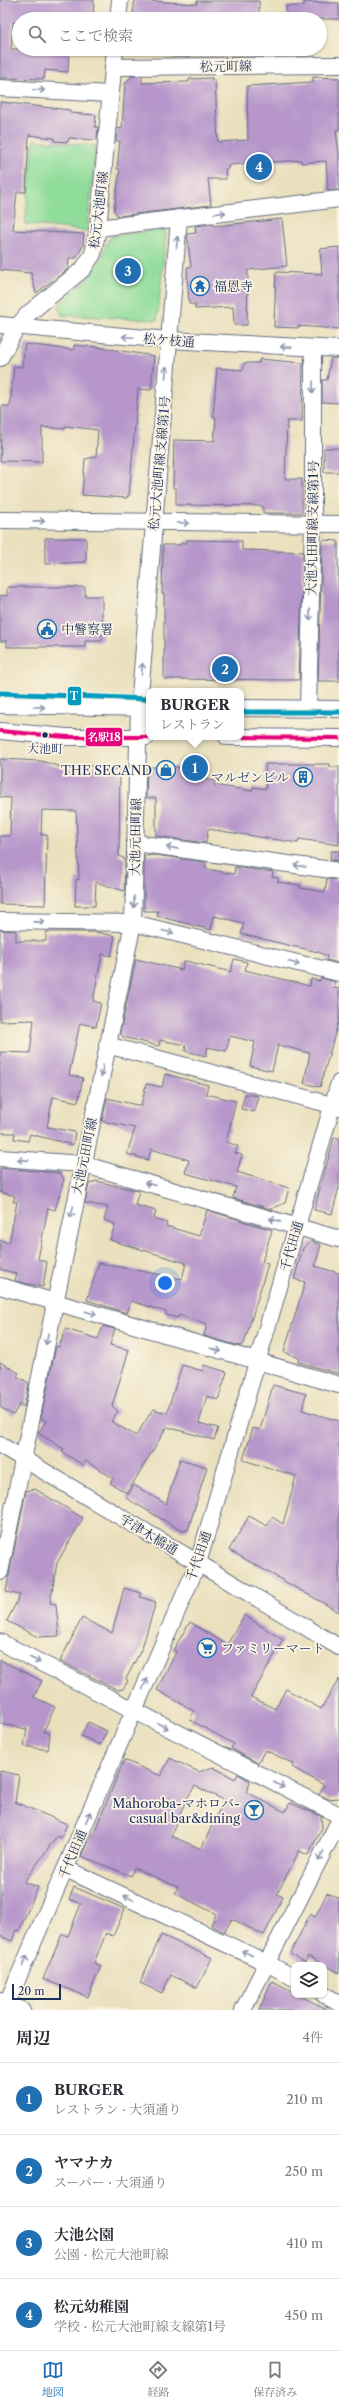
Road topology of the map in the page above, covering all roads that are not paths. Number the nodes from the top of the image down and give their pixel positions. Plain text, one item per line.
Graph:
1 (120, 0) edge
2 (119, 12) edge
3 (114, 56) edge
4 (339, 65) edge
5 (113, 67) junction
6 (0, 88) edge
7 (110, 94) junction
8 (339, 199) edge
9 (179, 218) junction
10 (98, 228) junction
11 (0, 325) edge
12 (17, 327) junction
13 (169, 340) junction
14 (313, 348) junction
15 (339, 349) edge
16 (0, 358) edge
17 (0, 520) edge
18 (154, 523) junction
19 (313, 524) junction
20 (339, 524) edge
21 (0, 705) edge
22 (144, 708) edge
23 (244, 708) edge
24 (308, 708) junction
25 (339, 709) edge
26 (0, 731) edge
27 (143, 737) edge
28 (244, 737) edge
29 (339, 738) edge
30 (135, 843) junction
31 (339, 871) edge
32 (0, 921) edge
33 (133, 924) junction
34 (339, 974) edge
35 (107, 1045) junction
36 (339, 1083) edge
37 (336, 1106) edge
38 (0, 1158) edge
39 (82, 1164) junction
40 (296, 1227) junction
41 (339, 1239) edge
42 (0, 1286) edge
43 (54, 1302) junction
44 (257, 1362) junction
45 (339, 1385) edge
46 (0, 1444) edge
47 (22, 1458) junction
48 (198, 1563) junction
49 (0, 1572) edge
50 (0, 1642) edge
51 (339, 1647) edge
52 (133, 1711) junction
53 (339, 1815) edge
54 (339, 1821) edge
55 (66, 1869) junction
56 (267, 1963) junction
57 (291, 1976) edge
58 (327, 1997) edge
59 (339, 2003) edge
60 (4, 2004) edge
61 (22, 2010) edge
62 (243, 2010) edge

1 - 2 street
3 - 5 street, 松元大池町線
4 - 5 street, 松元町線
5 - 7 street, 松元大池町線
6 -> 7 street
7 - 10 street, 松元大池町線
9 -> 8 street
9 - 10 street
13 -> 9 street, 松元大池町線支線第1号
10 - 12 street, 松元大池町線
11 - 12 street, 松ケ枝通
13 -> 12 street, 松ケ枝通
12 - 16 street, 松元大池町線
14 -> 13 street, 松ケ枝通
18 -> 13 street, 松元大池町線支線第1号
14 - 15 street, 松ケ枝通
14 -> 19 street, 大池丸田町線支線第1号
17 -> 18 street
18 -> 19 street
22 -> 18 street, 松元大池町線支線第1号
19 - 20 street
19 -> 24 street, 大池丸田町線支線第1号
21 -> 22 street
22 - 27 street, 松元大池町線支線第1号
23 - 24 street
24 - 25 street
26 - 27 street
27 - 30 street, 大池元田町線
28 - 29 street
31 -> 30 street
30 -> 33 street, 大池元田町線
32 -> 33 street
33 -> 34 street
33 - 35 street, 大池元田町線
35 - 37 street
35 -> 39 street, 大池元田町線
36 - 37 street, 千代田通
37 - 40 street, 千代田通
39 -> 38 street
40 -> 39 street
39 -> 43 street, 大池元田町線
40 - 41 street
40 - 44 street, 千代田通
42 - 43 street
43 -> 44 street
43 -> 47 street, 大池元田町線
44 - 45 street
44 - 48 street, 千代田通
46 - 47 street, 宇津木橋通
47 - 48 street, 宇津木橋通
47 - 49 street, 大池元田町線
48 - 51 street, 宇津木橋通
52 -> 48 street, 千代田通
50 -> 52 street
52 -> 53 street
55 -> 52 street, 千代田通
54 -> 56 street
56 -> 55 street
60 -> 55 street, 千代田通
56 - 57 street
56 - 62 street
58 - 59 street
60 - 61 street

